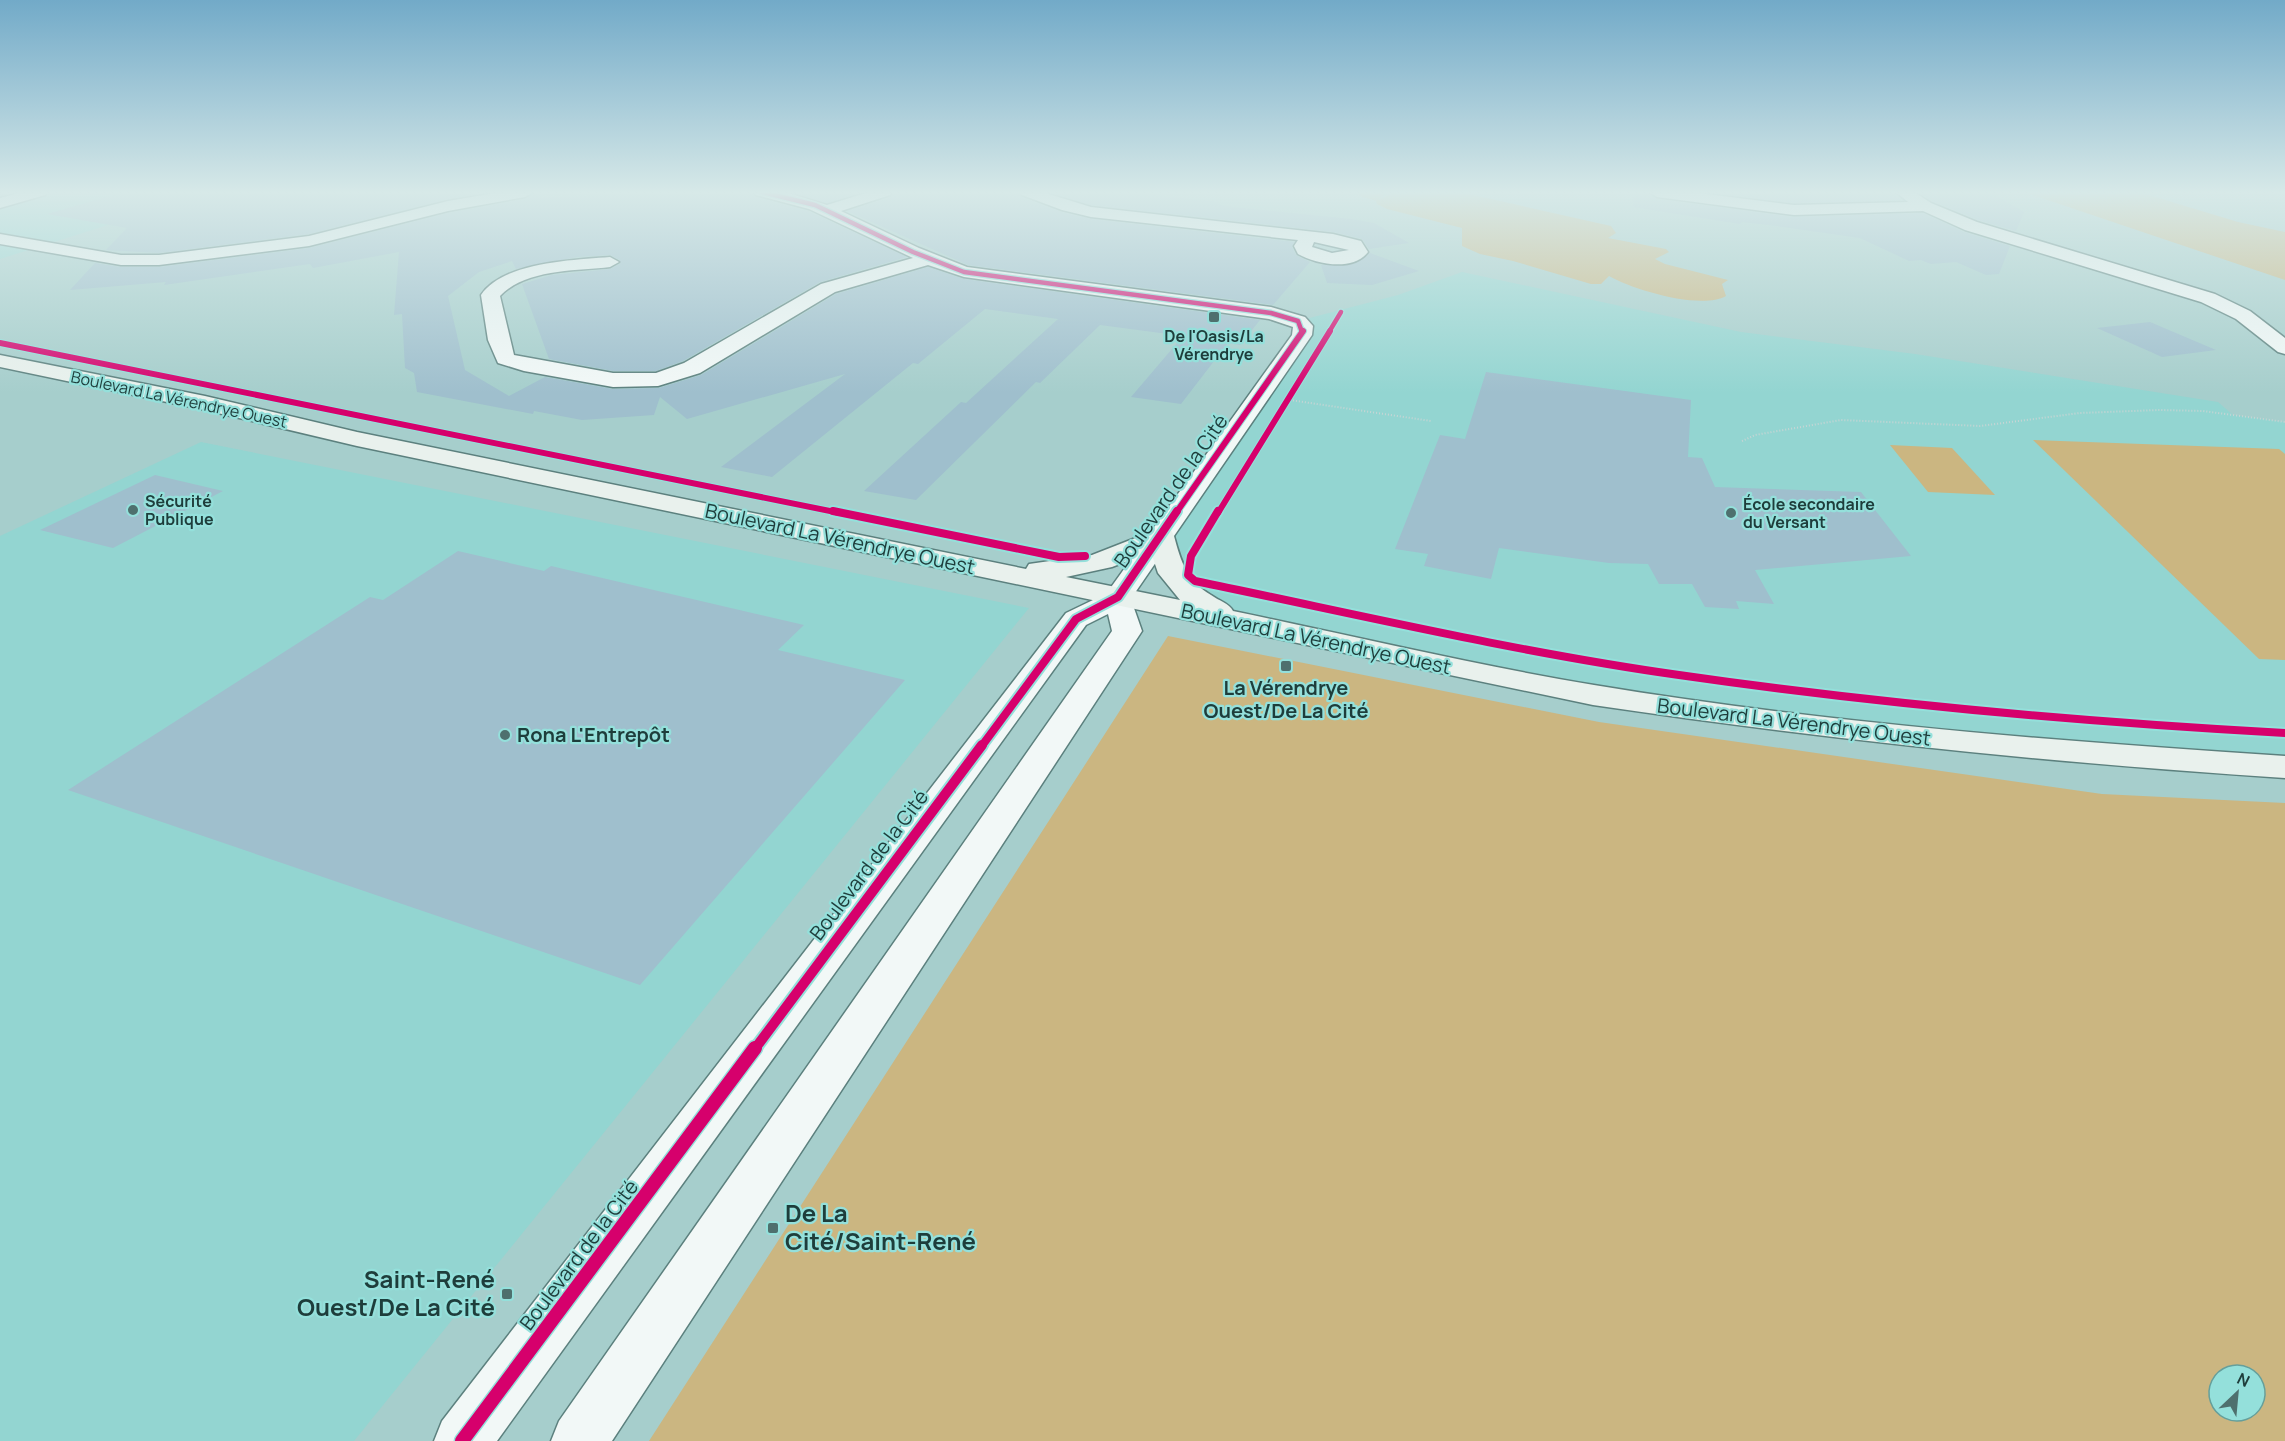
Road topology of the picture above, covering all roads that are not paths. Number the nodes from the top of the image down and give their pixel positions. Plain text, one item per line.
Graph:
1 (124, 259) edge
2 (155, 259) edge
3 (930, 259) joint
4 (2080, 259) edge
5 (610, 262) dead end
6 (2285, 348) edge
7 (0, 361) edge
8 (0, 377) edge
9 (357, 439) junction
10 (1161, 536) junction
11 (982, 569) junction
12 (1118, 597) junction
13 (1260, 627) junction
14 (2285, 767) edge
15 (462, 1441) edge
16 (579, 1441) edge

1 - 2 street
3 - 5 street
3 - 10 street, Boulevard de la Cité
4 - 6 street
7 - 9 main road, Boulevard La Vérendrye Ouest
8 - 9 main road, Boulevard La Vérendrye Ouest
9 - 11 main road, Boulevard La Vérendrye Ouest
10 - 11 main road
10 - 12 street, Boulevard de la Cité
10 - 13 main road
11 - 12 main road, Boulevard La Vérendrye Ouest
12 - 13 main road, Boulevard La Vérendrye Ouest
12 - 15 street, Boulevard de la Cité
12 - 16 street, Boulevard de la Cité
13 - 14 main road, Boulevard La Vérendrye Ouest

